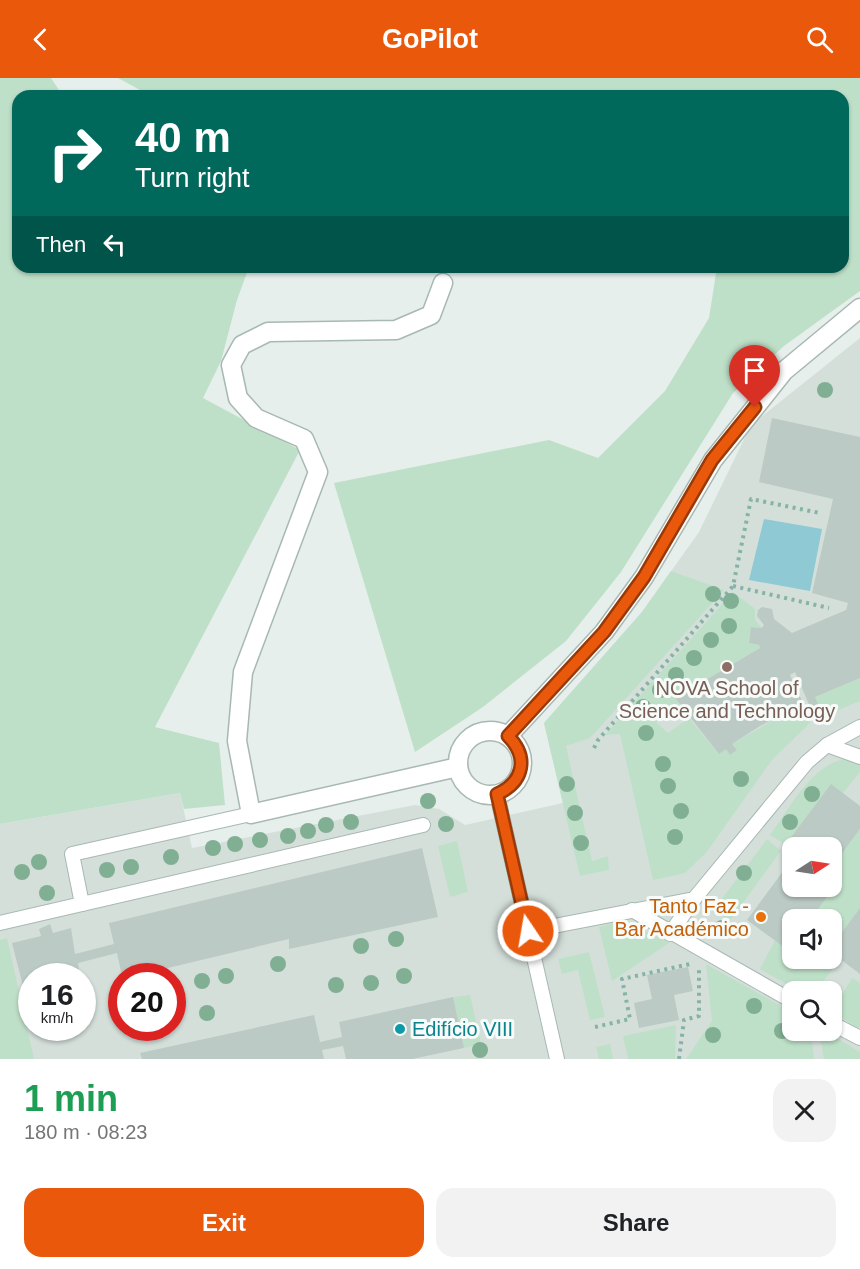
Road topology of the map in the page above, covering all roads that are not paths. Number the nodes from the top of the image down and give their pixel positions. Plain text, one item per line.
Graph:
1 (443, 283) dead end
2 (860, 308) edge
3 (860, 727) edge
4 (508, 736) junction
5 (827, 745) junction
6 (860, 757) edge
7 (458, 768) junction
8 (497, 794) junction
9 (251, 814) junction
10 (423, 825) dead end
11 (694, 899) junction
12 (82, 904) junction
13 (632, 910) junction
14 (0, 923) edge
15 (528, 931) junction
16 (670, 934) junction
17 (782, 996) edge
18 (842, 1029) edge
19 (860, 1038) edge
20 (557, 1059) edge

1 - 9 street
2 - 4 street
3 - 5 lane
4 - 7 street
4 - 8 street
5 - 6 lane
5 - 11 lane
7 - 8 street
7 - 9 street
8 - 15 lane
9 - 12 lane
10 - 12 lane
11 - 13 lane
11 - 16 lane
12 - 14 lane
13 - 15 lane
13 - 16 lane
15 - 20 lane
16 - 17 lane
18 - 19 lane

